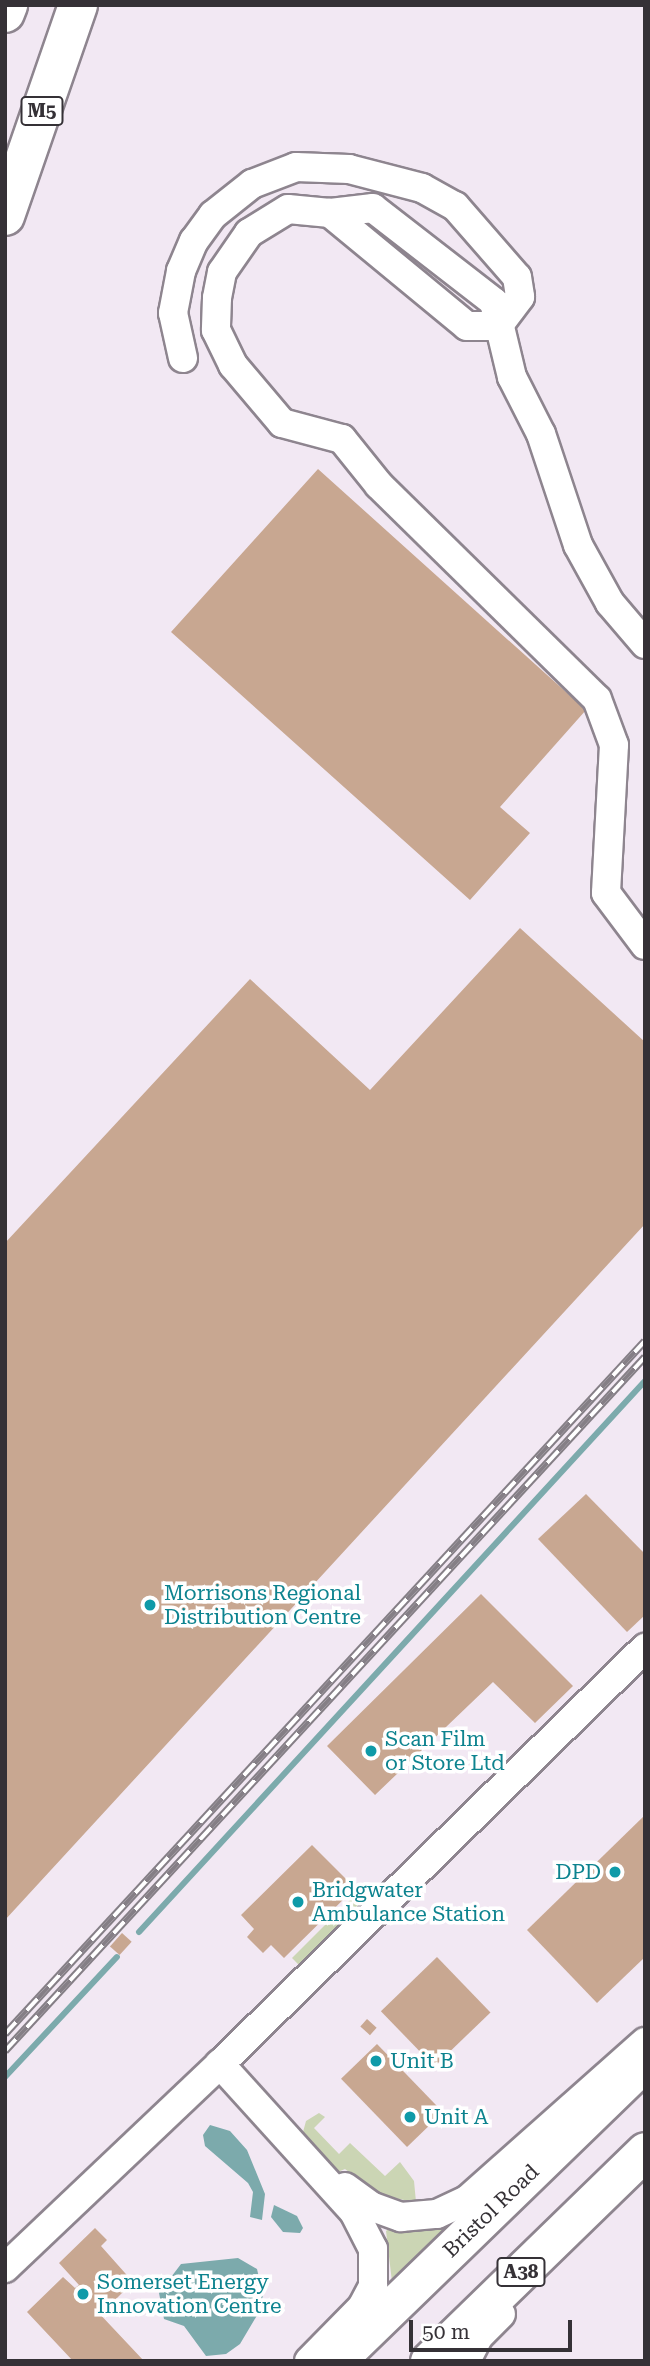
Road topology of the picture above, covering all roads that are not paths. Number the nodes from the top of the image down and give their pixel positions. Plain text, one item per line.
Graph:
1 (8, 5) edge
2 (78, 5) edge
3 (5, 13) edge
4 (5, 216) edge
5 (498, 326) junction
6 (183, 358) dead end
7 (644, 643) edge
8 (645, 945) edge
9 (645, 1648) edge
10 (645, 2042) edge
11 (645, 2062) edge
12 (220, 2064) junction
13 (645, 2151) edge
14 (317, 2168) junction
15 (613, 2183) junction
16 (5, 2268) edge
17 (309, 2361) edge
18 (336, 2361) edge
19 (429, 2361) edge
20 (466, 2361) edge

1 - 3 highway
2 - 4 highway, M5
5 - 6 street
5 - 7 street
5 - 8 street
9 - 12 street
10 - 14 street
11 - 18 main road, Bristol Road
12 - 14 street
12 - 16 street
13 - 15 main road, A38
14 - 17 street
15 - 19 main road, A38
15 - 20 street

